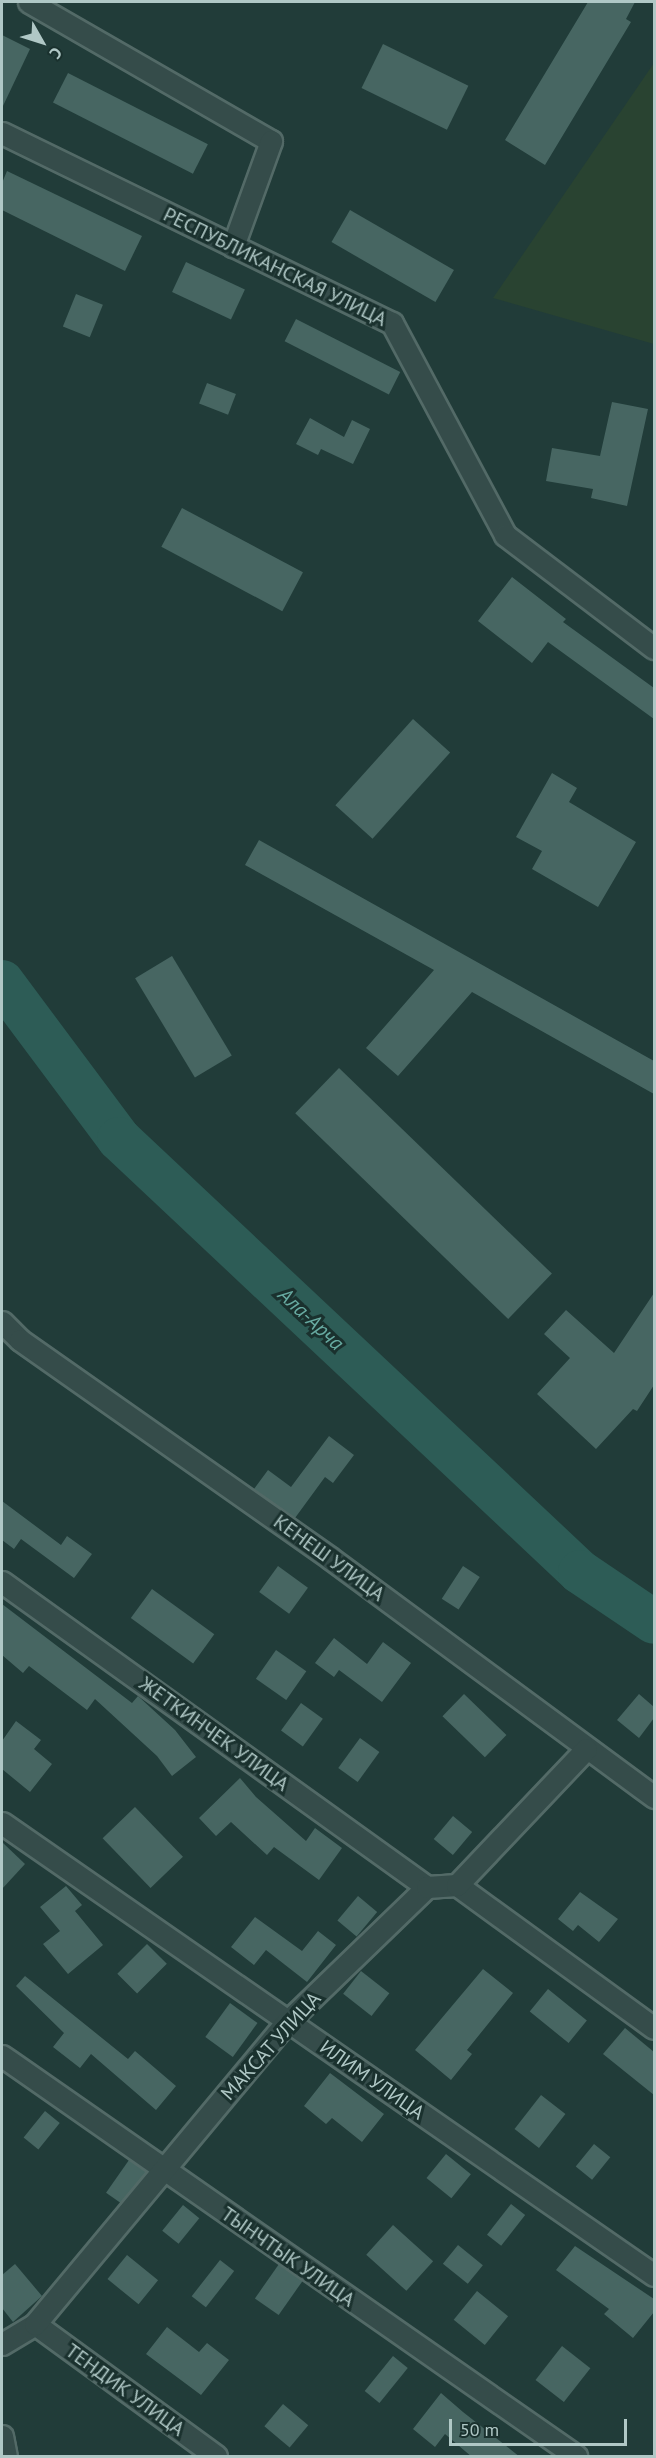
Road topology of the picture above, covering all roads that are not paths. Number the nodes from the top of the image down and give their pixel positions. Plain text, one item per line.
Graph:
1 (29, 2) edge
2 (2, 133) edge
3 (233, 246) junction
4 (654, 648) edge
5 (2, 1322) edge
6 (2, 1582) edge
7 (586, 1749) junction
8 (654, 1797) edge
9 (2, 1823) edge
10 (457, 1885) junction
11 (427, 1887) junction
12 (287, 2022) junction
13 (654, 2028) edge
14 (2, 2056) edge
15 (164, 2171) junction
16 (654, 2275) edge
17 (35, 2324) junction
18 (2, 2344) edge
19 (2, 2436) edge
20 (6, 2457) edge
21 (216, 2457) edge
22 (576, 2457) edge

1 - 3 street
2 - 3 street, РЕСПУБЛИКАНСКАЯ УЛИЦА
3 - 4 street, РЕСПУБЛИКАНСКАЯ УЛИЦА
5 - 7 street, КЕНЕШ УЛИЦА
6 - 11 street, ЖЕТКИНЧЕК УЛИЦА
7 - 8 street, КЕНЕШ УЛИЦА
7 - 10 street
9 - 12 street, ИЛИМ УЛИЦА
10 - 11 street
10 - 13 street
11 - 12 street, МАКСАТ УЛИЦА
12 - 15 street, МАКСАТ УЛИЦА
12 - 16 street, ИЛИМ УЛИЦА
14 - 15 street, ТЫНЧТЫК УЛИЦА
15 - 17 street, МАКСАТ УЛИЦА
15 - 22 street, ТЫНЧТЫК УЛИЦА
17 - 18 street, МАКСАТ УЛИЦА
17 - 21 street, ТЕНДИК УЛИЦА
19 - 20 street

